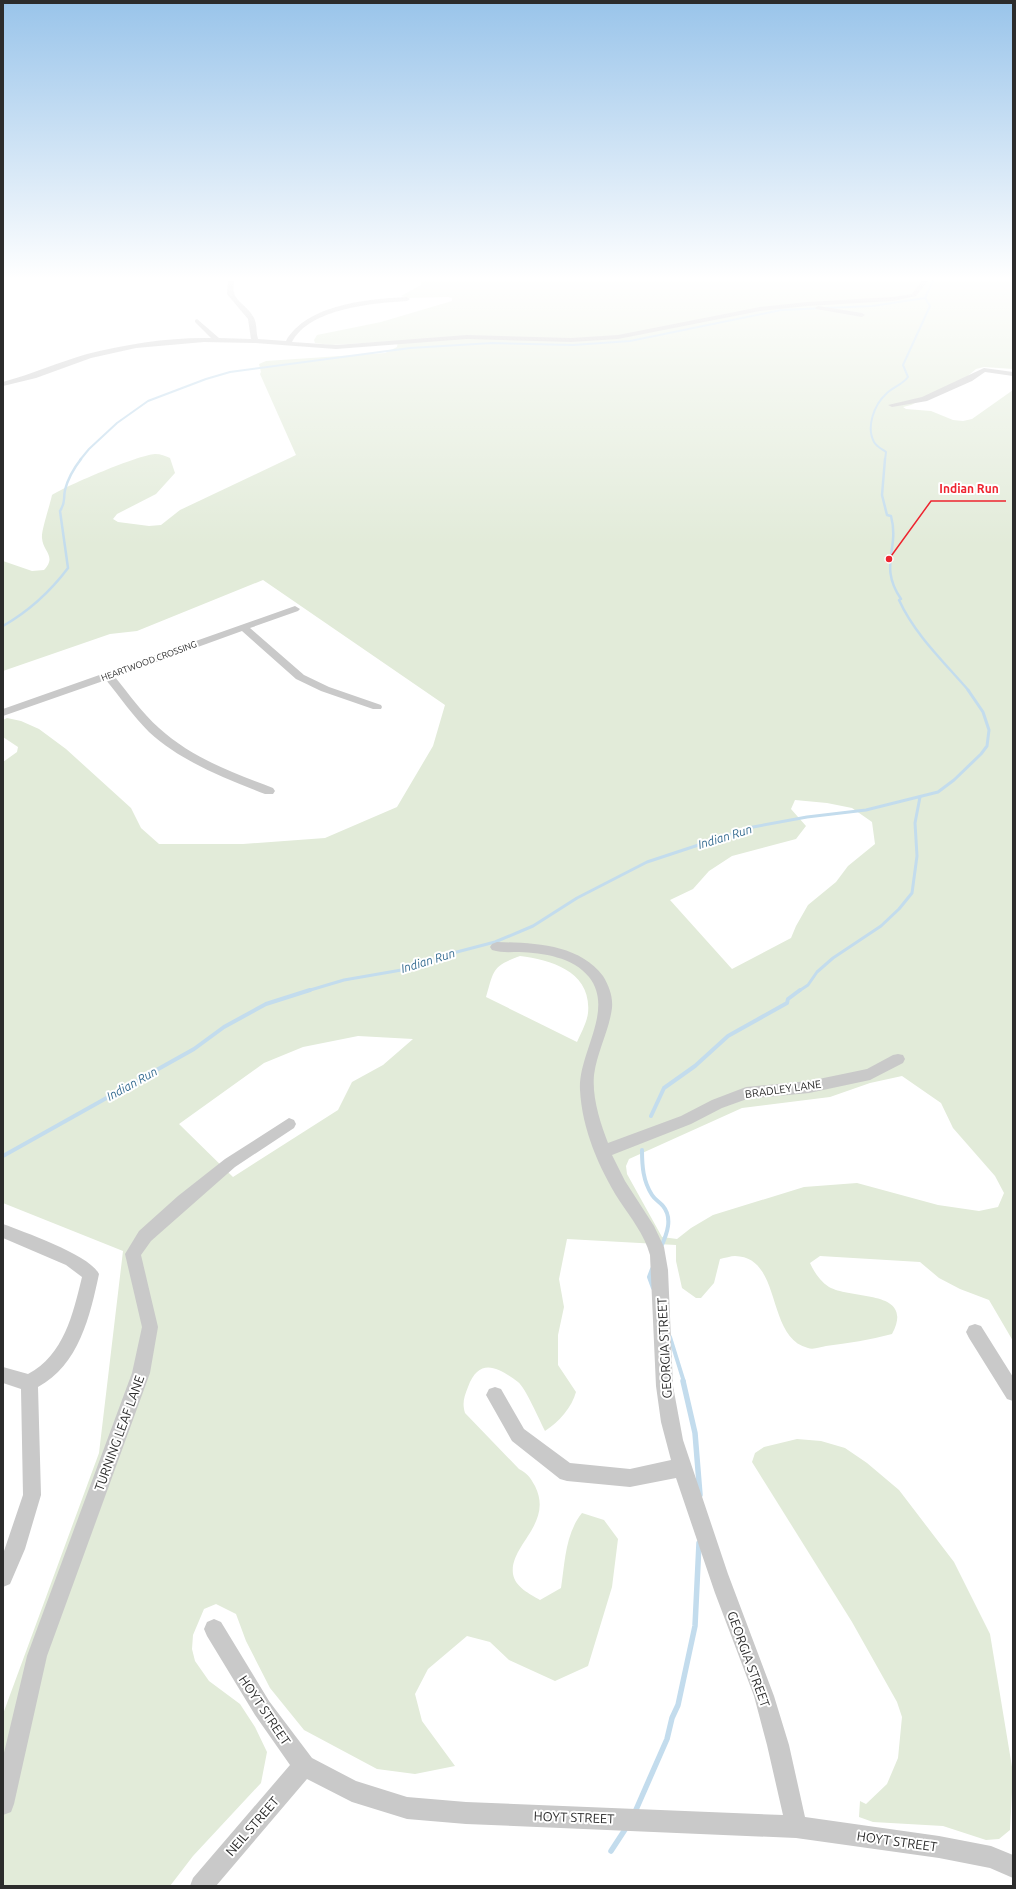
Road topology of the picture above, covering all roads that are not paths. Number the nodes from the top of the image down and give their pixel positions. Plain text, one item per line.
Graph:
1 (52, 369) edge
2 (1013, 374) edge
3 (3, 384) edge
4 (892, 405) dead end
5 (295, 609) dead end
6 (244, 628) junction
7 (109, 676) junction
8 (377, 707) dead end
9 (3, 713) edge
10 (269, 791) dead end
11 (497, 947) dead end
12 (898, 1059) dead end
13 (289, 1124) dead end
14 (602, 1152) junction
15 (3, 1231) edge
16 (975, 1332) dead end
17 (3, 1375) edge
18 (29, 1383) junction
19 (1013, 1394) edge
20 (495, 1395) dead end
21 (683, 1467) junction
22 (7, 1557) edge
23 (3, 1577) edge
24 (214, 1630) dead end
25 (304, 1766) junction
26 (3, 1804) edge
27 (796, 1828) junction
28 (1013, 1867) edge
29 (201, 1886) edge

1 - 3 street
2 - 4 street
5 - 6 street, HEARTWOOD CROSSING
6 - 7 street, HEARTWOOD CROSSING
6 - 8 street
7 - 9 street, HEARTWOOD CROSSING
7 - 10 street
11 - 14 street, GEORGIA STREET
12 - 14 street, BRADLEY LANE
13 - 26 street, TURNING LEAF LANE
14 - 21 street, GEORGIA STREET
15 - 18 street
16 - 19 street
17 - 18 street
18 - 22 street
20 - 21 street
21 - 27 street, GEORGIA STREET
22 - 23 street
24 - 25 street, HOYT STREET
25 - 27 street, HOYT STREET
25 - 29 street, NEIL STREET
27 - 28 street, HOYT STREET

